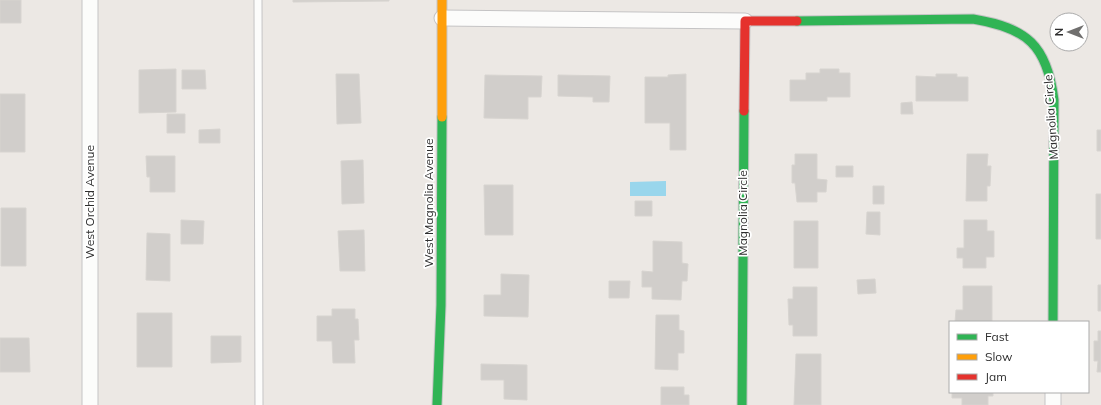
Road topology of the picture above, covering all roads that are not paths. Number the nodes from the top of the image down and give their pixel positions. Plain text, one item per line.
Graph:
1 (90, 0) edge
2 (258, 0) edge
3 (442, 0) edge
4 (442, 18) junction
5 (745, 21) junction
6 (1054, 321) edge
7 (1053, 393) edge
8 (90, 405) edge
9 (260, 405) edge
10 (437, 405) edge
11 (742, 405) edge
12 (1053, 405) edge

1 - 8 street, West Orchid Avenue
2 - 9 lane
3 - 4 street, West Magnolia Avenue
4 - 5 street, Magnolia Circle
4 - 10 street, West Magnolia Avenue
5 - 6 street, Magnolia Circle
5 - 11 street, Magnolia Circle
7 - 12 street

